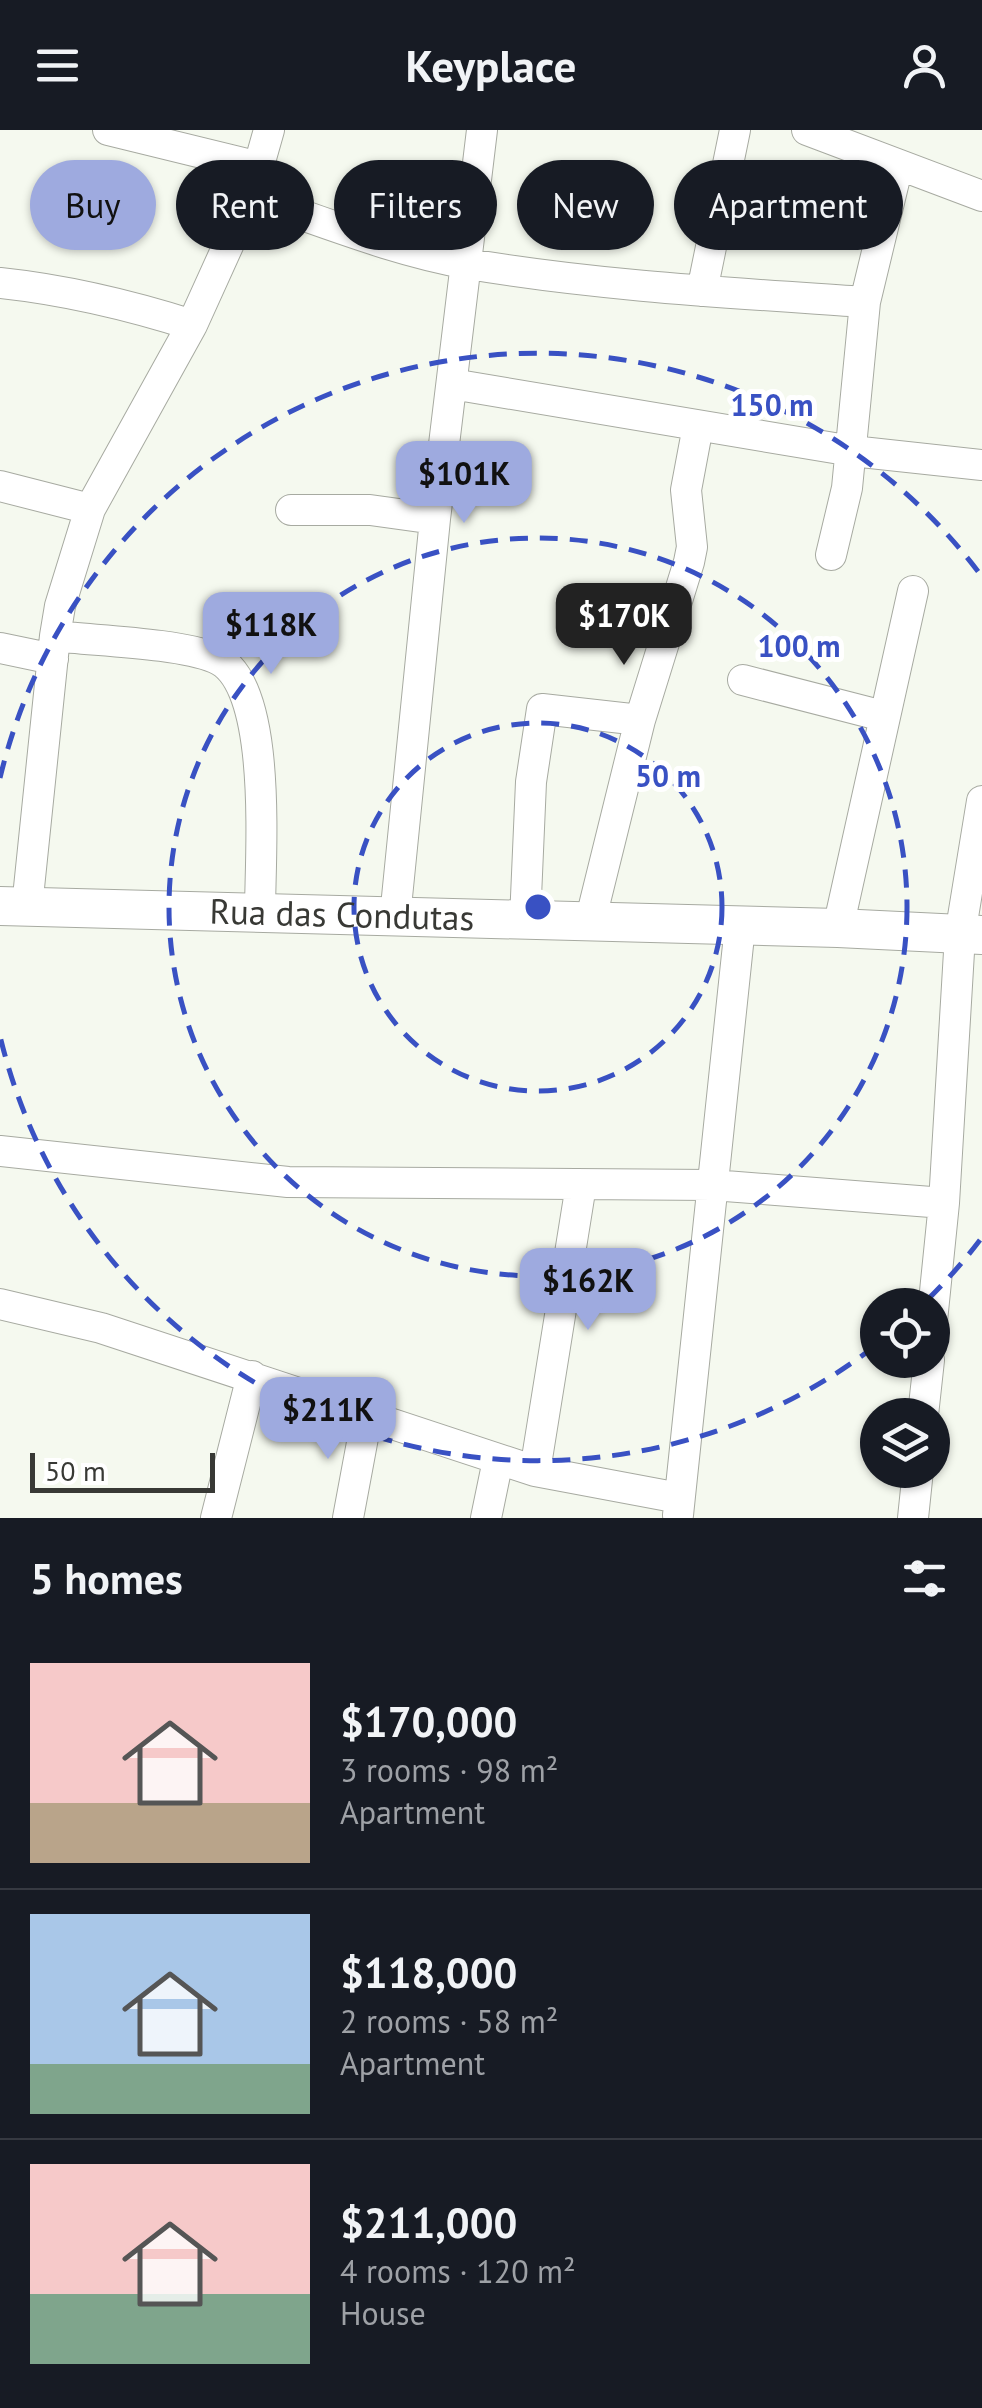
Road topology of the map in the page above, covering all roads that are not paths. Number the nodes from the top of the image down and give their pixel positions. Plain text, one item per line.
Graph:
1 (108, 130) edge
2 (269, 130) edge
3 (482, 130) edge
4 (735, 130) edge
5 (808, 130) edge
6 (230, 160) edge
7 (261, 160) edge
8 (885, 160) edge
9 (903, 167) edge
10 (982, 196) edge
11 (314, 219) edge
12 (226, 250) edge
13 (877, 250) edge
14 (467, 264) junction
15 (0, 283) edge
16 (702, 291) junction
17 (864, 302) junction
18 (192, 325) junction
19 (452, 384) junction
20 (698, 426) junction
21 (852, 451) junction
22 (982, 465) edge
23 (0, 486) edge
24 (90, 508) junction
25 (292, 510) dead end
26 (435, 519) junction
27 (831, 555) dead end
28 (913, 591) dead end
29 (54, 647) junction
30 (0, 648) edge
31 (743, 680) dead end
32 (883, 716) junction
33 (640, 720) junction
34 (982, 800) edge
35 (14, 907) edge
36 (260, 912) junction
37 (395, 917) junction
38 (525, 920) junction
39 (590, 922) junction
40 (740, 926) junction
41 (838, 928) junction
42 (971, 935) edge
43 (0, 1152) edge
44 (581, 1185) junction
45 (712, 1185) junction
46 (944, 1203) junction
47 (935, 1288) edge
48 (0, 1304) edge
49 (252, 1376) junction
50 (366, 1416) junction
51 (498, 1460) junction
52 (535, 1471) junction
53 (916, 1488) edge
54 (678, 1508) edge
55 (216, 1518) edge
56 (348, 1518) edge
57 (486, 1518) edge
58 (913, 1518) edge

1 - 6 street
2 - 7 street
3 - 14 street
4 - 16 street
5 - 8 street
9 - 10 street
11 - 14 street
12 - 18 street
13 - 17 street
14 - 16 street
14 - 19 street
15 - 18 street
16 - 17 street
17 - 21 street
18 - 24 street
19 - 20 street
19 - 26 street
20 - 21 street
20 - 33 street
21 - 22 street
21 - 27 street
23 - 24 street
24 - 29 street
25 - 26 street
26 - 37 street
28 - 32 street
29 - 30 street
29 - 35 street
29 - 36 street
31 - 32 street
32 - 41 street
33 - 38 street
33 - 39 street
34 - 42 street
35 - 36 street, Rua das Condutas
36 - 37 street, Rua das Condutas
37 - 38 street, Rua das Condutas
38 - 39 street, Rua das Condutas
39 - 40 street, Rua das Condutas
40 - 41 street, Rua das Condutas
40 - 45 street
41 - 42 street, Rua das Condutas
42 - 46 street
43 - 44 street
44 - 45 street
44 - 52 street
45 - 46 street
45 - 54 street
46 - 47 street
48 - 49 street
49 - 50 street
49 - 55 street
50 - 51 street
50 - 56 street
51 - 52 street
51 - 57 street
52 - 54 street
53 - 58 street

